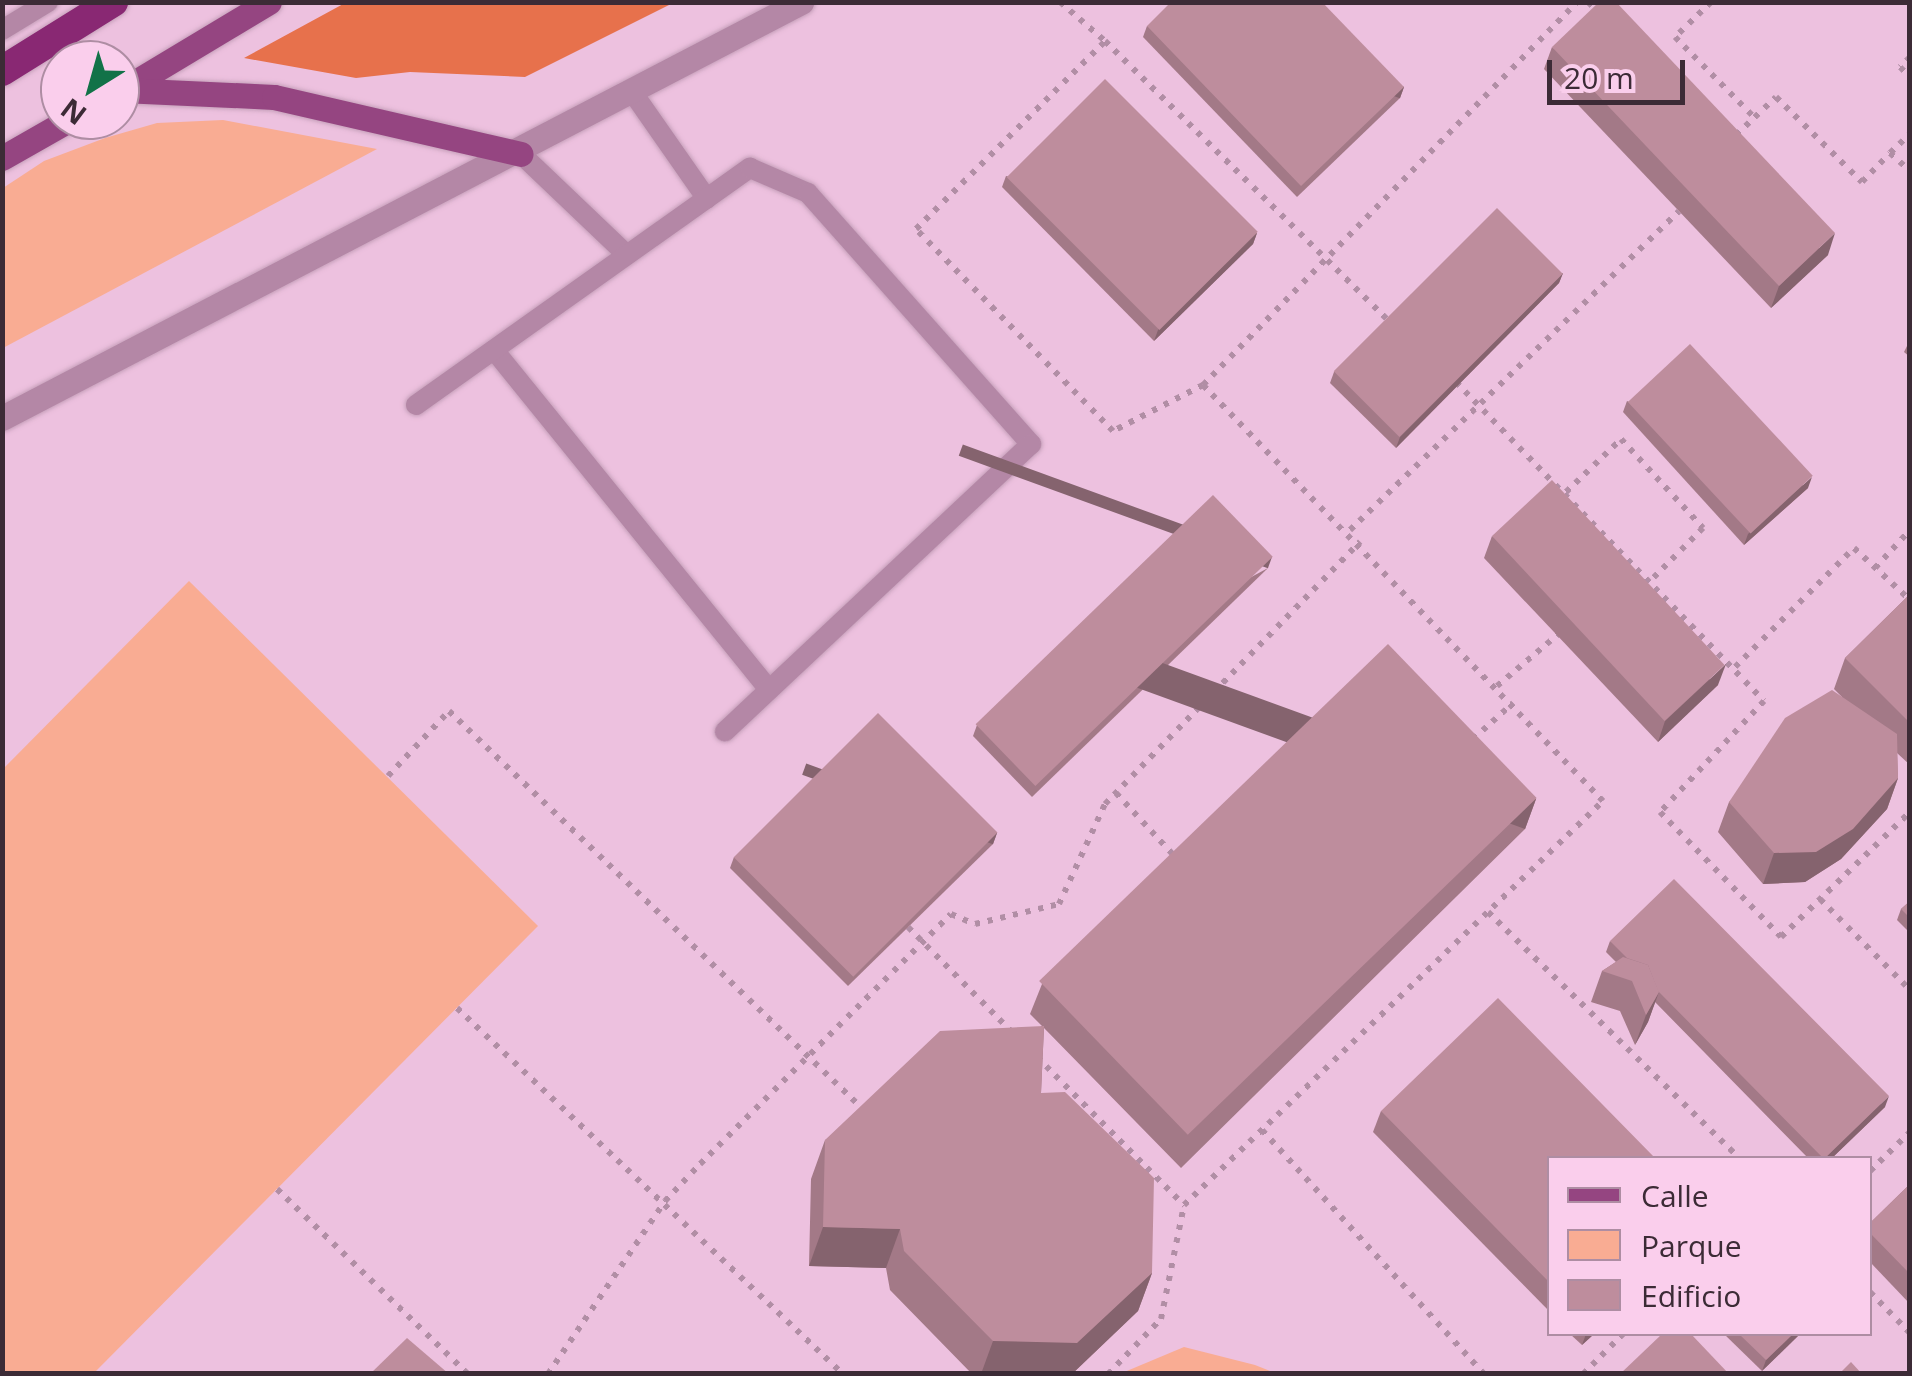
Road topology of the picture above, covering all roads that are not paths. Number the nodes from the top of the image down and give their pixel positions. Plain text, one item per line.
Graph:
1 (48, 2) edge
2 (113, 2) edge
3 (269, 2) edge
4 (801, 2) edge
5 (2, 30) edge
6 (2, 72) edge
7 (140, 79) edge
8 (140, 91) edge
9 (632, 94) junction
10 (40, 136) edge
11 (521, 154) junction
12 (2, 158) edge
13 (706, 198) junction
14 (627, 255) junction
15 (494, 350) junction
16 (416, 406) dead end
17 (2, 418) edge
18 (769, 690) junction
19 (725, 731) dead end

1 - 5 lane
2 - 6 highway
3 - 7 main road
4 - 9 street
8 - 11 main road
9 - 11 street
9 - 13 lane
10 - 12 main road
11 - 14 lane
11 - 17 street
13 - 14 lane
13 - 18 lane
14 - 15 lane
15 - 16 lane
15 - 18 lane
18 - 19 lane

